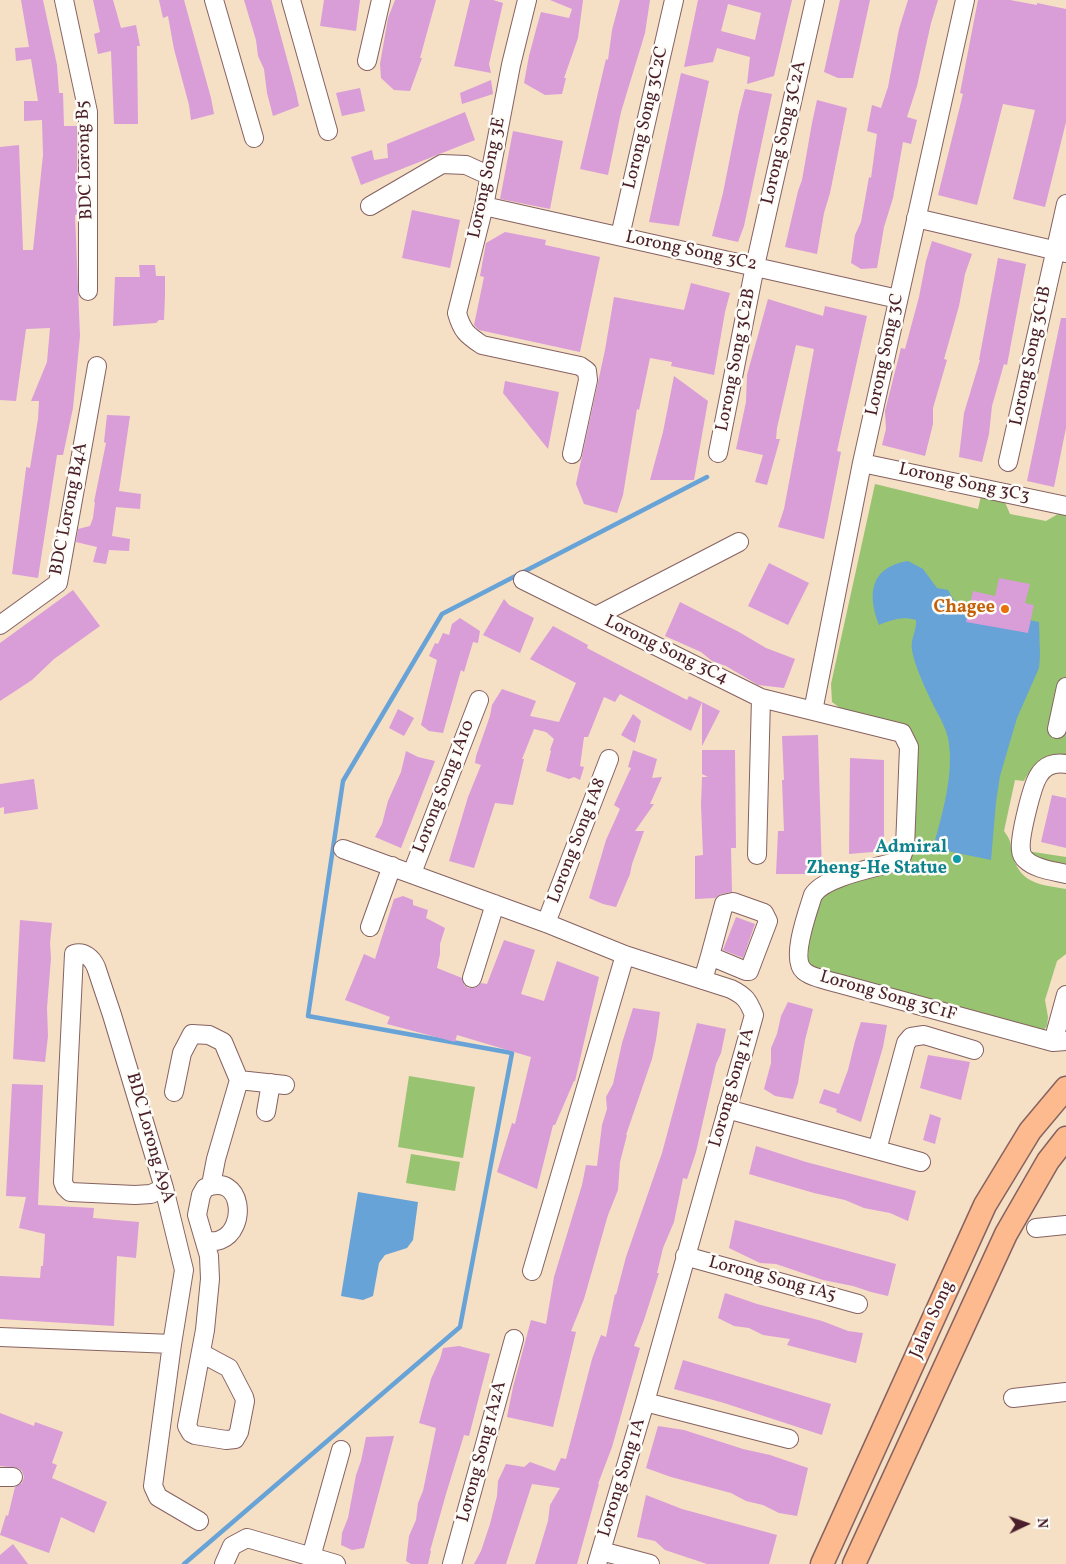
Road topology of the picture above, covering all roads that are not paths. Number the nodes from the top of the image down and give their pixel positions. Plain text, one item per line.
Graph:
1 (64, 0) edge
2 (214, 0) edge
3 (291, 0) edge
4 (381, 0) edge
5 (527, 0) edge
6 (674, 0) edge
7 (815, 0) edge
8 (965, 0) edge
9 (367, 60) dead end
10 (328, 131) dead end
11 (254, 138) dead end
12 (490, 176) junction
13 (1066, 204) edge
14 (370, 206) dead end
15 (484, 206) junction
16 (916, 218) junction
17 (620, 236) junction
18 (1061, 252) edge
19 (755, 266) junction
20 (88, 291) dead end
21 (898, 298) junction
22 (97, 366) dead end
23 (718, 453) dead end
24 (572, 454) dead end
25 (862, 462) junction
26 (1008, 462) dead end
27 (1066, 506) edge
28 (739, 542) dead end
29 (523, 580) dead end
30 (596, 616) junction
31 (0, 625) edge
32 (1066, 687) edge
33 (760, 698) junction
34 (478, 700) dead end
35 (813, 711) junction
36 (1057, 729) dead end
37 (609, 759) dead end
38 (1066, 764) edge
39 (343, 848) dead end
40 (757, 855) dead end
41 (392, 866) junction
42 (412, 874) junction
43 (1066, 874) edge
44 (495, 904) junction
45 (546, 923) junction
46 (370, 927) dead end
47 (625, 955) junction
48 (710, 956) dead end
49 (472, 978) dead end
50 (703, 980) junction
51 (1066, 995) edge
52 (1060, 1042) edge
53 (974, 1050) dead end
54 (239, 1080) junction
55 (1066, 1088) edge
56 (174, 1092) dead end
57 (727, 1109) junction
58 (266, 1112) dead end
59 (1066, 1138) edge
60 (877, 1150) junction
61 (920, 1162) dead end
62 (211, 1185) junction
63 (164, 1188) junction
64 (1066, 1225) edge
65 (1036, 1228) dead end
66 (201, 1229) junction
67 (176, 1231) junction
68 (685, 1256) junction
69 (532, 1271) dead end
70 (858, 1304) dead end
71 (0, 1337) edge
72 (514, 1339) dead end
73 (172, 1344) junction
74 (201, 1353) junction
75 (1066, 1392) edge
76 (1013, 1398) dead end
77 (645, 1402) junction
78 (789, 1440) dead end
79 (341, 1450) dead end
80 (199, 1521) dead end
81 (311, 1557) junction
82 (599, 1558) edge
83 (224, 1564) edge
84 (336, 1564) edge
85 (452, 1564) edge
86 (650, 1564) edge
87 (822, 1564) edge
88 (854, 1564) edge

1 - 20 street, BDC Lorong B5
2 - 11 street
3 - 10 street
4 - 9 street
5 - 12 street, Lorong Song 3E
6 - 17 street, Lorong Song 3C2C
7 - 19 street, Lorong Song 3C2A
8 - 16 street, Lorong Song 3C
12 - 14 street
12 - 15 street, Lorong Song 3E
13 - 18 street, Lorong Song 3C1B
15 - 17 street, Lorong Song 3C2
15 - 24 street, Lorong Song 3E
16 - 18 street
16 - 21 street, Lorong Song 3C
17 - 19 street, Lorong Song 3C2
18 - 26 street, Lorong Song 3C1B
19 - 21 street, Lorong Song 3C2
19 - 23 street, Lorong Song 3C2B
21 - 25 street, Lorong Song 3C
22 - 31 street, BDC Lorong B4A
25 - 27 street, Lorong Song 3C3
25 - 35 street, Lorong Song 3C
28 - 30 street
29 - 30 street, Lorong Song 3C4
30 - 33 street, Lorong Song 3C4
32 - 36 street
33 - 35 street, Lorong Song 3C4
33 - 40 street
34 - 42 street, Lorong Song 1A10
35 - 52 street, Lorong Song 3C1F
37 - 45 street, Lorong Song 1A8
38 - 43 street
39 - 41 street, Lorong Song 1A
41 - 42 street, Lorong Song 1A
41 - 46 street
42 - 44 street, Lorong Song 1A
44 - 45 street, Lorong Song 1A
44 - 49 street
45 - 47 street, Lorong Song 1A
47 - 50 street, Lorong Song 1A
47 - 69 street
48 - 50 street
50 - 57 street, Lorong Song 1A
51 - 52 street
53 - 60 street
54 - 56 street
54 - 58 street
54 - 62 street
55 - 87 main road, Jalan Song
57 - 60 street
57 - 68 street, Lorong Song 1A
59 - 88 main road, Jalan Song
60 - 61 street
62 - 66 street
62 - 66 street
63 - 63 street, BDC Lorong A9A
63 - 67 street, BDC Lorong A9A
64 - 65 street
66 - 67 street
66 - 74 street
67 - 73 street, BDC Lorong A9A
68 - 70 street, Lorong Song 1A5
68 - 77 street, Lorong Song 1A
71 - 73 street
72 - 85 street, Lorong Song 1A2A
73 - 80 street, BDC Lorong A9A
74 - 74 street
75 - 76 street
77 - 78 street
77 - 82 street, Lorong Song 1A
79 - 81 street
81 - 83 street
81 - 84 street
82 - 86 street

